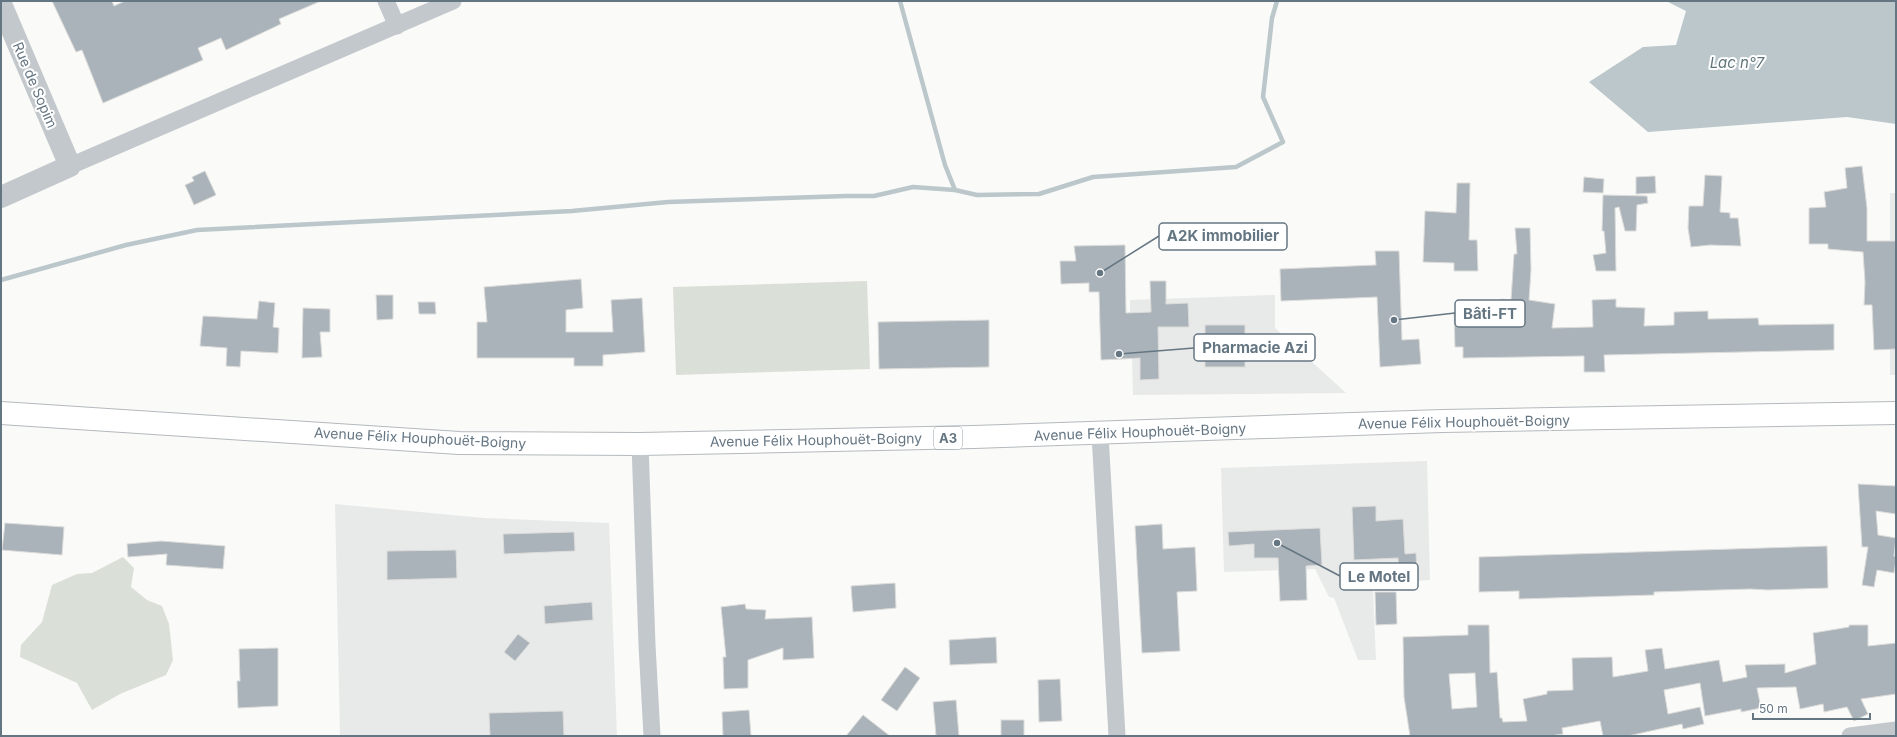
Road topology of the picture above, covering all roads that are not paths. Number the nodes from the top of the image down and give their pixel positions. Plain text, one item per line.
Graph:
1 (386, 1) edge
2 (453, 1) edge
3 (1, 4) edge
4 (397, 26) junction
5 (70, 166) junction
6 (1, 197) edge
7 (1, 413) edge
8 (1896, 413) edge
9 (1100, 434) junction
10 (640, 444) junction
11 (1896, 730) edge
12 (652, 736) edge
13 (1118, 736) edge
14 (1850, 736) edge

1 - 4 street
2 - 4 street
3 - 5 street, Rue de Sopim
4 - 5 street
5 - 6 street
7 - 10 highway, Avenue Félix Houphouët-Boigny / A3
8 - 9 highway, Avenue Félix Houphouët-Boigny / A3
9 - 10 highway, Avenue Félix Houphouët-Boigny / A3
9 - 13 street
10 - 12 street
11 - 14 street

